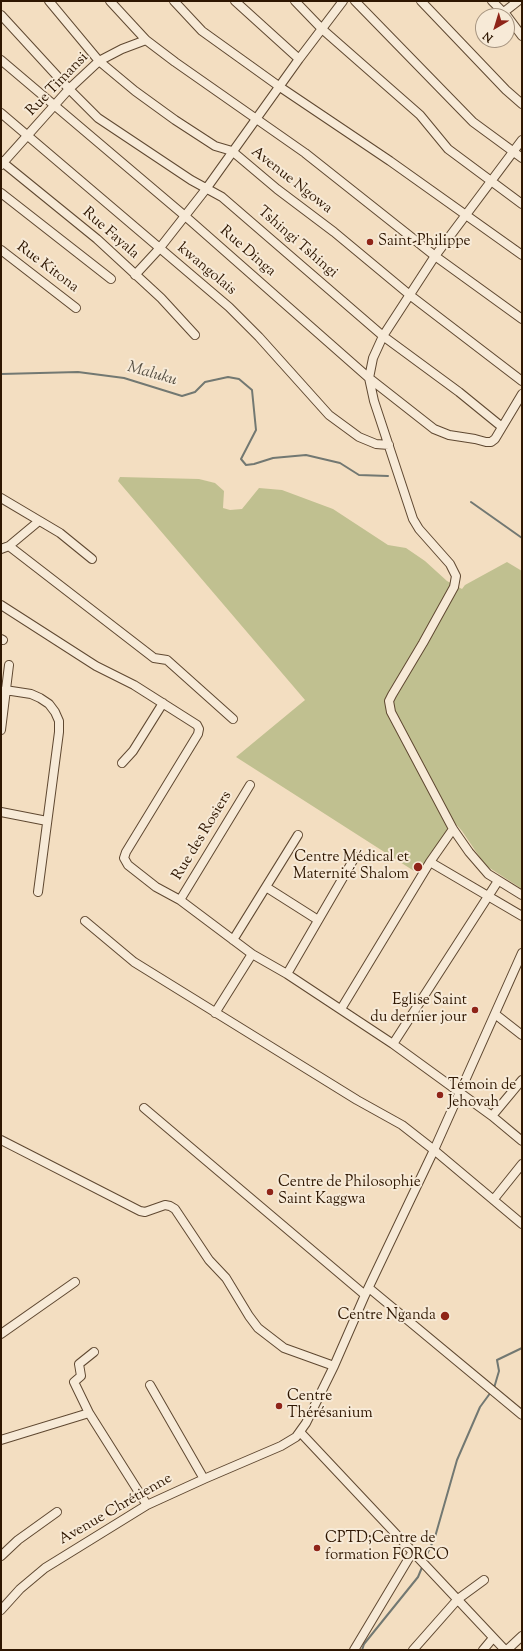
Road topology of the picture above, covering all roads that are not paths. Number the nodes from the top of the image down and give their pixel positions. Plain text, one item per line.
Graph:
1 (49, 1) edge
2 (110, 1) edge
3 (174, 1) edge
4 (235, 1) edge
5 (294, 1) edge
6 (343, 1) edge
7 (356, 1) edge
8 (420, 1) edge
9 (1, 15) edge
10 (515, 27) edge
11 (322, 29) junction
12 (522, 36) edge
13 (146, 40) junction
14 (299, 59) junction
15 (1, 60) edge
16 (99, 61) junction
17 (280, 87) junction
18 (69, 89) junction
19 (522, 104) edge
20 (54, 106) junction
21 (1, 113) edge
22 (256, 120) junction
23 (28, 136) junction
24 (522, 140) edge
25 (232, 152) junction
26 (513, 152) junction
27 (522, 158) edge
28 (2, 163) edge
29 (491, 181) junction
30 (206, 189) junction
31 (1, 193) edge
32 (522, 204) edge
33 (465, 215) junction
34 (185, 216) junction
35 (159, 249) junction
36 (1, 250) edge
37 (522, 255) edge
38 (435, 256) junction
39 (135, 275) junction
40 (111, 279) dead end
41 (410, 296) junction
42 (76, 308) dead end
43 (522, 319) edge
44 (195, 335) dead end
45 (383, 336) junction
46 (369, 378) junction
47 (522, 381) edge
48 (522, 394) edge
49 (502, 426) junction
50 (389, 444) junction
51 (1, 498) edge
52 (39, 521) junction
53 (5, 547) edge
54 (92, 559) dead end
55 (1, 605) edge
56 (8, 665) dead end
57 (5, 690) junction
58 (163, 703) junction
59 (233, 719) dead end
60 (1, 730) edge
61 (122, 763) dead end
62 (250, 785) dead end
63 (1, 812) edge
64 (47, 821) junction
65 (453, 829) junction
66 (298, 835) dead end
67 (355, 857) dead end
68 (430, 862) junction
69 (498, 881) junction
70 (266, 887) junction
71 (38, 892) dead end
72 (522, 895) edge
73 (489, 896) junction
74 (180, 900) junction
75 (522, 916) edge
76 (318, 920) junction
77 (85, 921) dead end
78 (233, 940) junction
79 (522, 953) edge
80 (252, 954) junction
81 (286, 974) junction
82 (341, 1009) junction
83 (215, 1013) junction
84 (496, 1014) junction
85 (522, 1035) edge
86 (392, 1044) junction
87 (522, 1080) edge
88 (460, 1092) junction
89 (144, 1108) dead end
90 (492, 1116) junction
91 (1, 1140) edge
92 (522, 1141) edge
93 (434, 1150) junction
94 (522, 1164) edge
95 (494, 1199) junction
96 (522, 1224) edge
97 (74, 1282) dead end
98 (367, 1292) junction
99 (1, 1334) edge
100 (94, 1352) dead end
101 (334, 1366) junction
102 (150, 1385) dead end
103 (89, 1413) junction
104 (522, 1415) edge
105 (300, 1432) junction
106 (1, 1440) edge
107 (204, 1479) junction
108 (147, 1506) junction
109 (57, 1512) dead end
110 (413, 1554) junction
111 (1, 1556) edge
112 (484, 1580) dead end
113 (458, 1599) junction
114 (1, 1610) edge
115 (522, 1636) edge
116 (493, 1638) junction
117 (354, 1650) edge
118 (413, 1650) edge
119 (483, 1650) edge
120 (506, 1650) edge

1 - 16 street, Avenue Ngowa
2 - 13 street
3 - 17 street
4 - 14 street
5 - 11 street
6 - 11 street
7 - 26 street
8 - 19 street
9 - 18 street, Tshingi Tshingi
10 - 12 street
11 - 14 street
11 - 29 street
13 - 16 street, Rue Timansi
13 - 22 street
14 - 17 street
15 - 20 street, Rue Dinga
16 - 18 street, Rue Timansi
16 - 25 street, Avenue Ngowa
17 - 22 street
17 - 33 street
18 - 20 street, Rue Timansi
18 - 30 street, Tshingi Tshingi
20 - 23 street, Rue Timansi
20 - 34 street, Rue Dinga
21 - 23 street, kwangolais
22 - 25 street
22 - 38 street
23 - 28 street, Rue Timansi
23 - 35 street, kwangolais
24 - 26 street
25 - 30 street
25 - 41 street, Avenue Ngowa
26 - 27 street
26 - 29 street
28 - 39 street, Rue Fayala
29 - 32 street
29 - 33 street
30 - 34 street
30 - 45 street, Tshingi Tshingi
31 - 40 street
33 - 37 street
33 - 38 street
34 - 35 street
34 - 46 street, Rue Dinga
35 - 39 street
35 - 50 street, kwangolais
36 - 42 street, Rue Kitona
38 - 41 street
38 - 43 street
39 - 44 street, Rue Fayala
41 - 45 street
41 - 47 street, Avenue Ngowa
45 - 46 street
45 - 49 street, Tshingi Tshingi
46 - 49 street, Rue Dinga
46 - 50 street
48 - 49 street
50 - 65 street
51 - 52 street
52 - 53 street
52 - 54 street
53 - 59 street
55 - 58 street
56 - 57 street
57 - 60 street
57 - 64 street
58 - 61 street
58 - 74 street
62 - 74 street, Rue des Rosiers
63 - 64 street
64 - 71 street
65 - 68 street
65 - 69 street
66 - 70 street
67 - 76 street
68 - 73 street
68 - 82 street
69 - 72 street
69 - 73 street
70 - 76 street
70 - 78 street
73 - 75 street
73 - 86 street
74 - 78 street
76 - 81 street
77 - 83 street
78 - 80 street
79 - 84 street
80 - 81 street
80 - 83 street
81 - 82 street
82 - 86 street
83 - 93 street
84 - 85 street
84 - 88 street
86 - 88 street
87 - 90 street
88 - 90 street
88 - 93 street
89 - 98 street
90 - 92 street
91 - 101 street
93 - 95 street
93 - 98 street
94 - 95 street
95 - 96 street
97 - 99 street
98 - 101 street
98 - 104 street
100 - 103 street
101 - 105 street
102 - 107 street
103 - 106 street
103 - 108 street
105 - 107 street, Avenue Chrétienne
105 - 110 street
107 - 108 street, Avenue Chrétienne
108 - 114 street, Avenue Chrétienne
109 - 111 street
110 - 113 street
110 - 117 street
112 - 113 street
113 - 116 street
113 - 118 street
115 - 120 street
116 - 119 street
116 - 120 street

